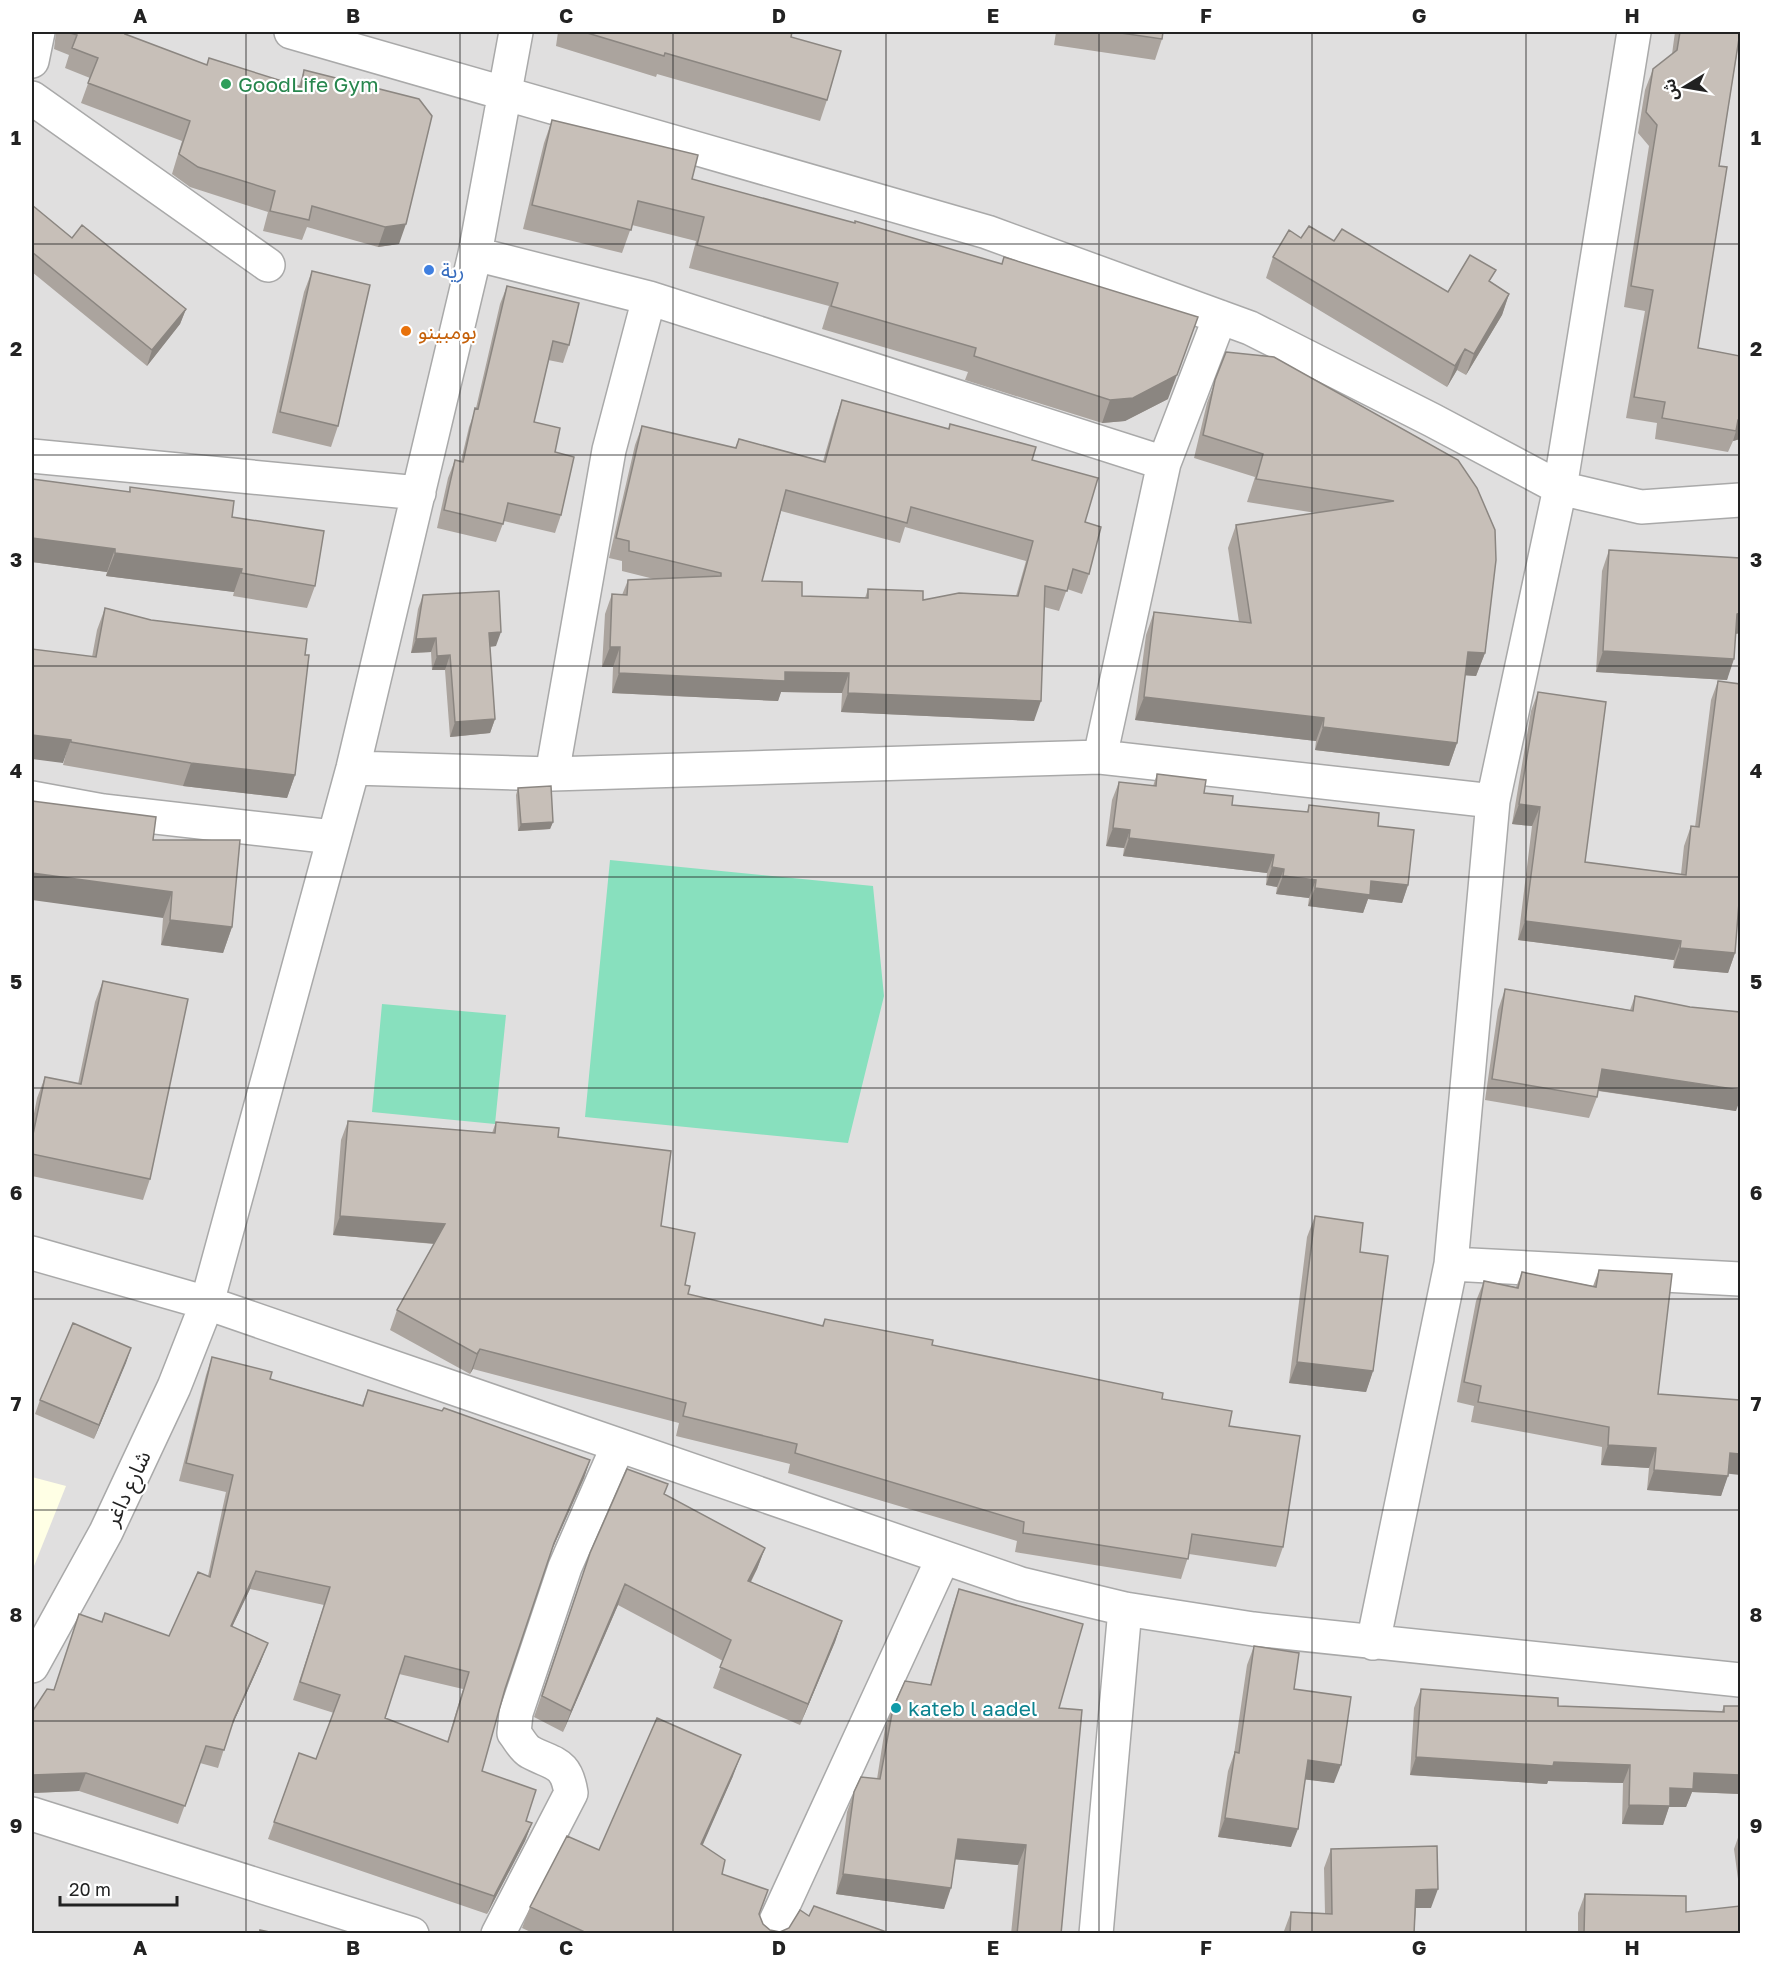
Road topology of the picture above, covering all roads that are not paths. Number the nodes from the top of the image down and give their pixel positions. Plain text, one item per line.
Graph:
1 (38, 32) edge
2 (291, 32) edge
3 (516, 32) edge
4 (1635, 32) edge
5 (32, 61) edge
6 (504, 93) junction
7 (32, 98) edge
8 (475, 254) junction
9 (268, 265) dead end
10 (650, 298) junction
11 (1220, 317) junction
12 (32, 456) edge
13 (1164, 463) junction
14 (1560, 488) junction
15 (419, 493) junction
16 (1740, 500) edge
17 (1100, 757) junction
18 (353, 768) junction
19 (552, 774) junction
20 (32, 798) edge
21 (1493, 801) junction
22 (333, 837) junction
23 (32, 1253) edge
24 (1451, 1264) junction
25 (1740, 1279) edge
26 (207, 1303) junction
27 (618, 1446) junction
28 (943, 1558) junction
29 (1125, 1609) junction
30 (1373, 1643) junction
31 (32, 1666) edge
32 (1740, 1680) edge
33 (32, 1814) edge
34 (412, 1934) edge
35 (498, 1934) edge
36 (770, 1934) edge
37 (1096, 1934) edge

1 - 5 street
2 - 6 street
3 - 6 street, شارع داغر
4 - 14 street
6 - 8 street, شارع داغر
6 - 11 street
7 - 9 street
8 - 10 street
8 - 15 street, شارع داغر
10 - 13 street
10 - 19 street
11 - 13 street
11 - 14 street
12 - 15 street
13 - 17 street
14 - 16 street
14 - 21 street
15 - 18 street, شارع داغر
17 - 19 street
17 - 21 street
18 - 19 street
18 - 22 street, شارع داغر
20 - 22 street
21 - 24 street
22 - 26 street, شارع داغر
23 - 26 street
24 - 25 street
24 - 30 street
26 - 27 street
26 - 31 street, شارع داغر
27 - 28 street
27 - 35 street
28 - 29 street
28 - 36 street
29 - 30 street
29 - 37 street
30 - 32 street
33 - 34 street

